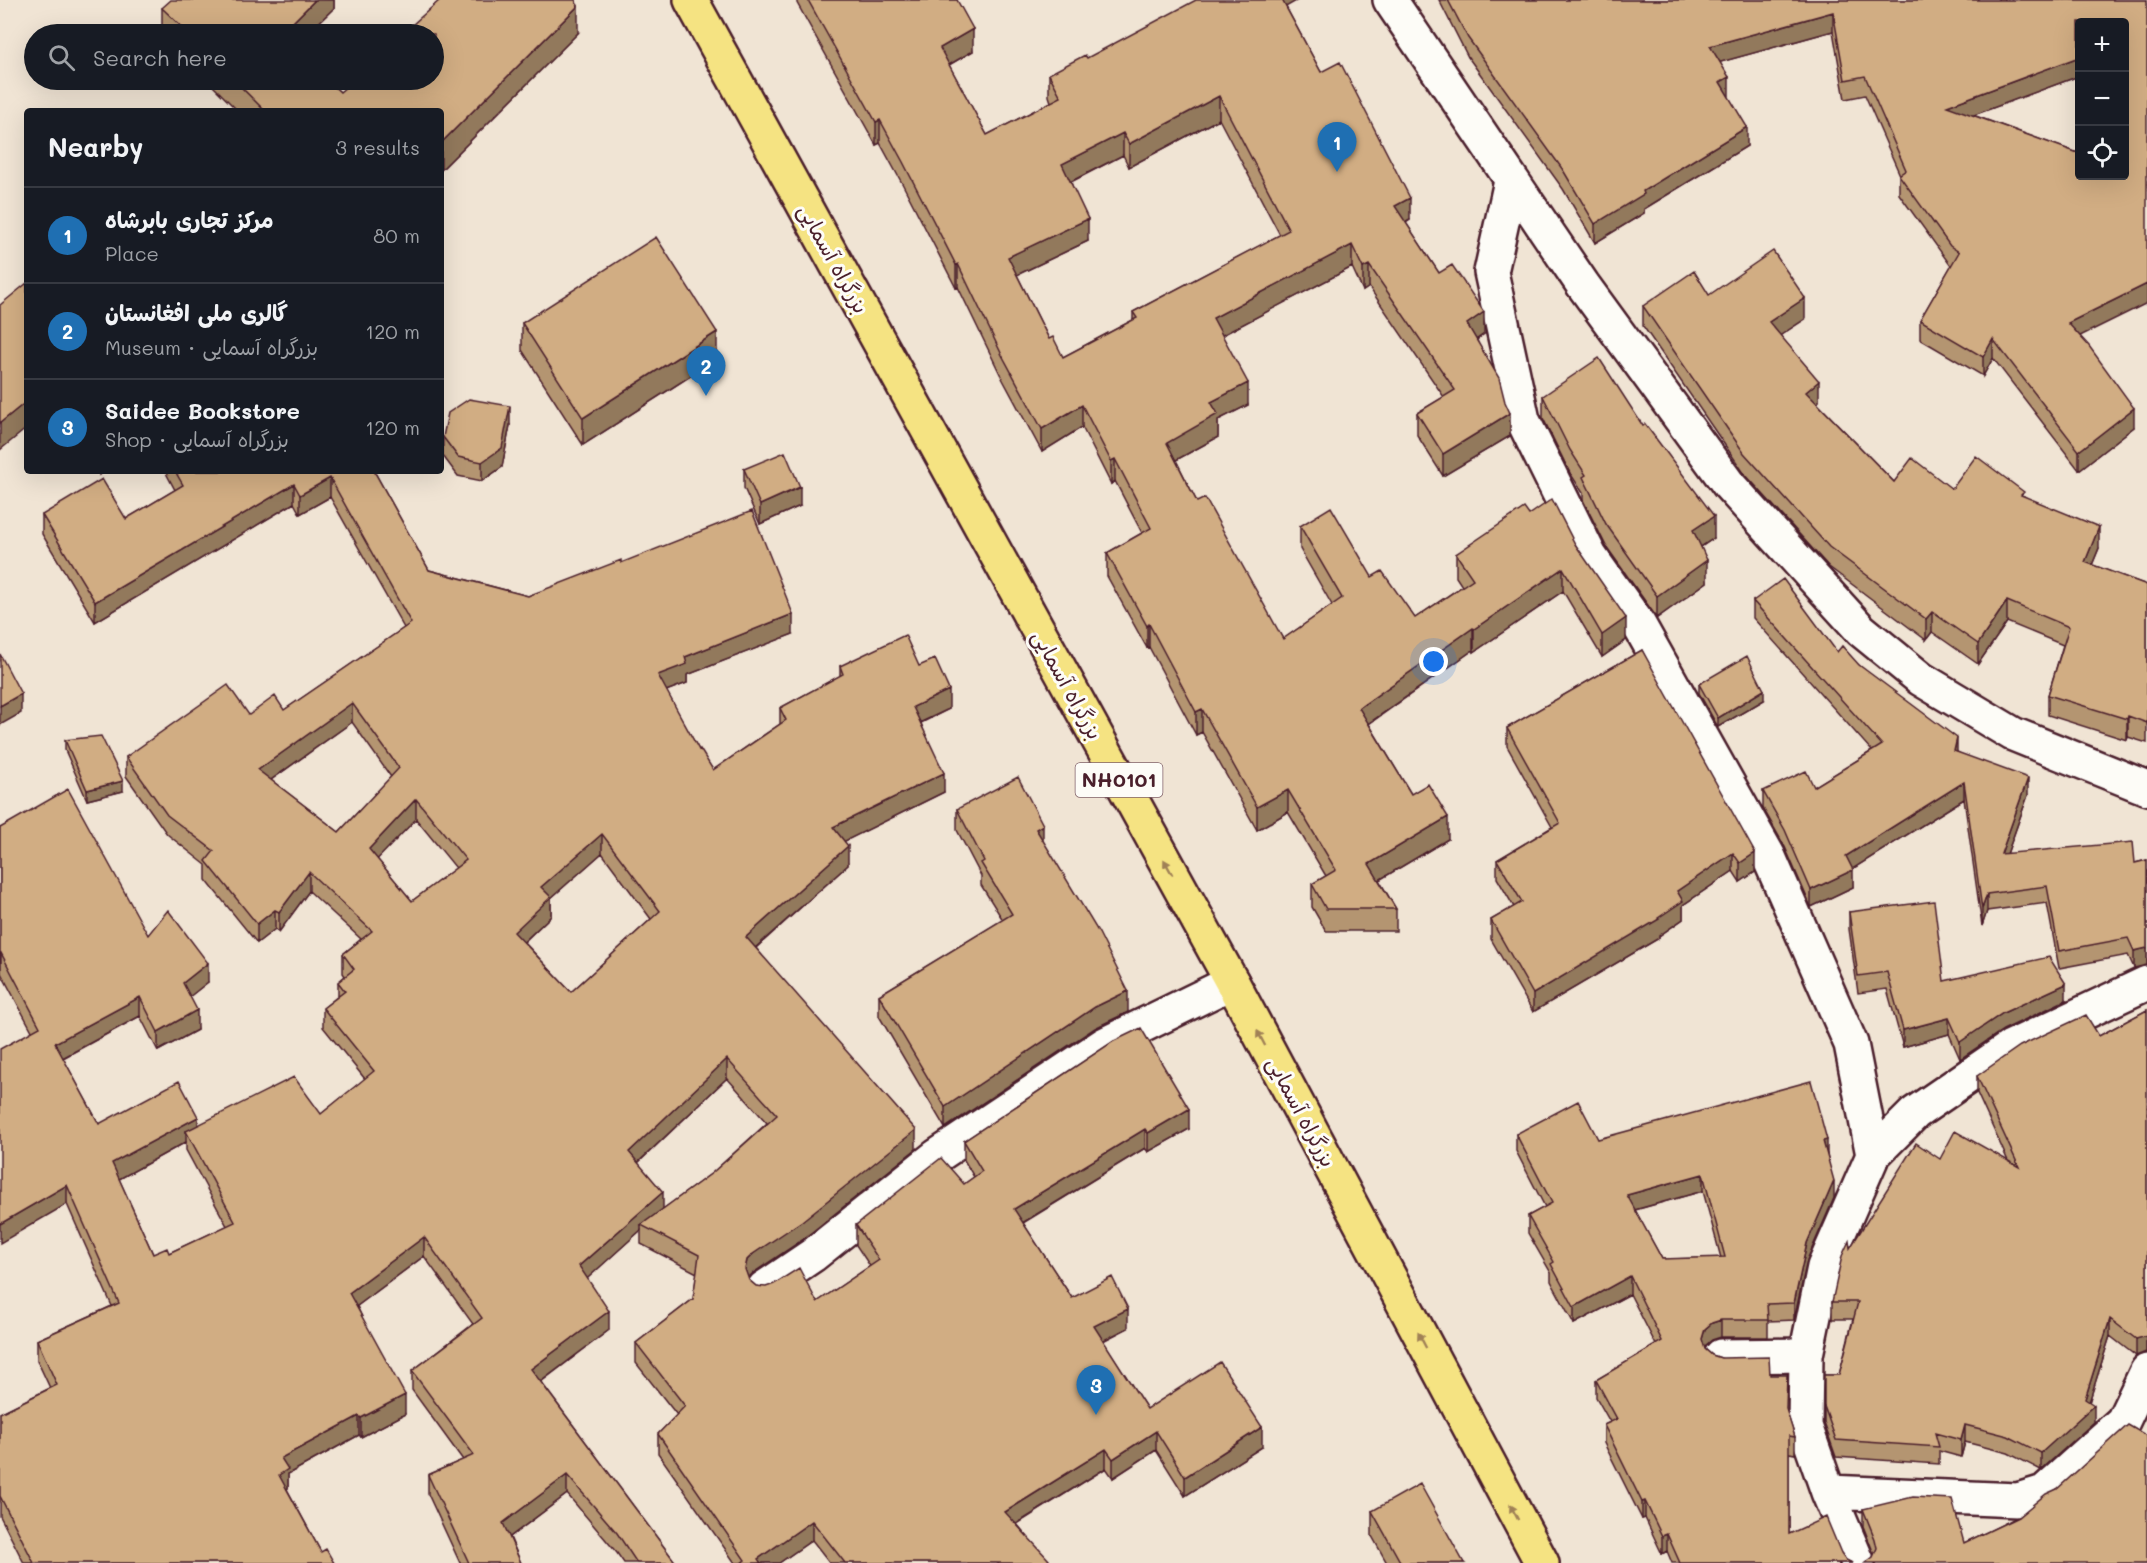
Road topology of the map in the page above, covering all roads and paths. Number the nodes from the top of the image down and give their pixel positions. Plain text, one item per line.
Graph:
1 (691, 0) edge
2 (1390, 0) edge
3 (1511, 181) junction
4 (2147, 788) edge
5 (1232, 982) junction
6 (2147, 983) edge
7 (1873, 1155) junction
8 (764, 1288) edge
9 (1806, 1355) junction
10 (1720, 1356) edge
11 (2147, 1371) edge
12 (1828, 1492) junction
13 (1542, 1563) edge
14 (1858, 1563) edge

5 -> 1 highway, بزرگراه آسمایی / NH0101
2 - 3 street
3 - 4 street
3 - 7 street
5 - 8 street
13 -> 5 highway, بزرگراه آسمایی / NH0101
6 - 7 street
7 - 9 street
9 - 10 street
9 - 12 street
11 - 12 street
12 - 14 street

